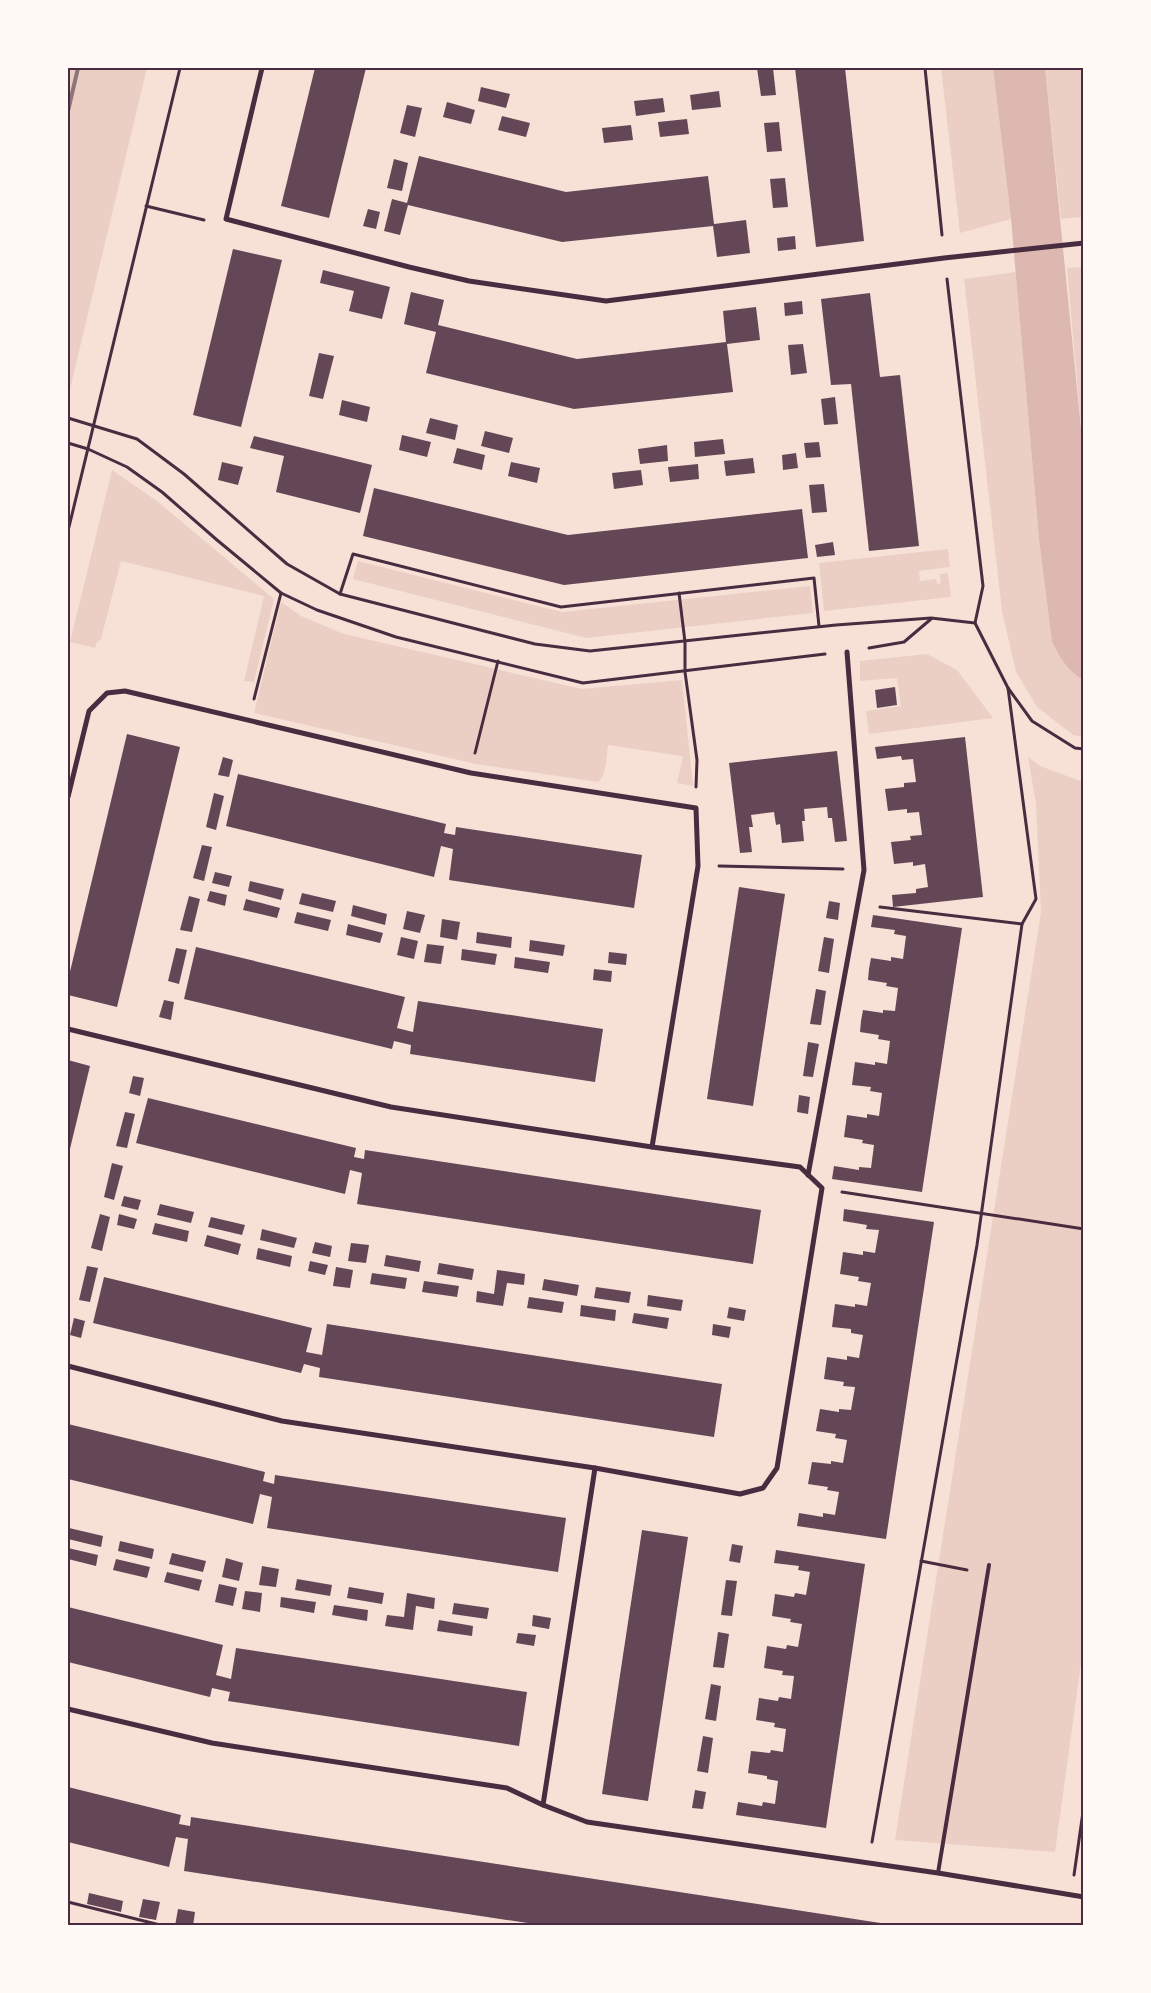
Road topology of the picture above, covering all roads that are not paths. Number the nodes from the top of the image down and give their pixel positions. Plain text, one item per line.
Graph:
1 (262, 68) edge
2 (1084, 243) edge
3 (846, 652) road end
4 (68, 797) edge
5 (68, 1029) edge
6 (652, 1147) junction
7 (808, 1175) junction
8 (68, 1366) edge
9 (595, 1468) junction
10 (988, 1565) dead end
11 (68, 1709) edge
12 (543, 1805) junction
13 (938, 1873) junction
14 (1084, 1897) edge

1 - 2 street
3 - 7 street
4 - 6 street
5 - 6 street
6 - 7 street
7 - 9 street
8 - 9 street
9 - 12 street
10 - 13 lane
11 - 12 street
12 - 13 street
13 - 14 street

